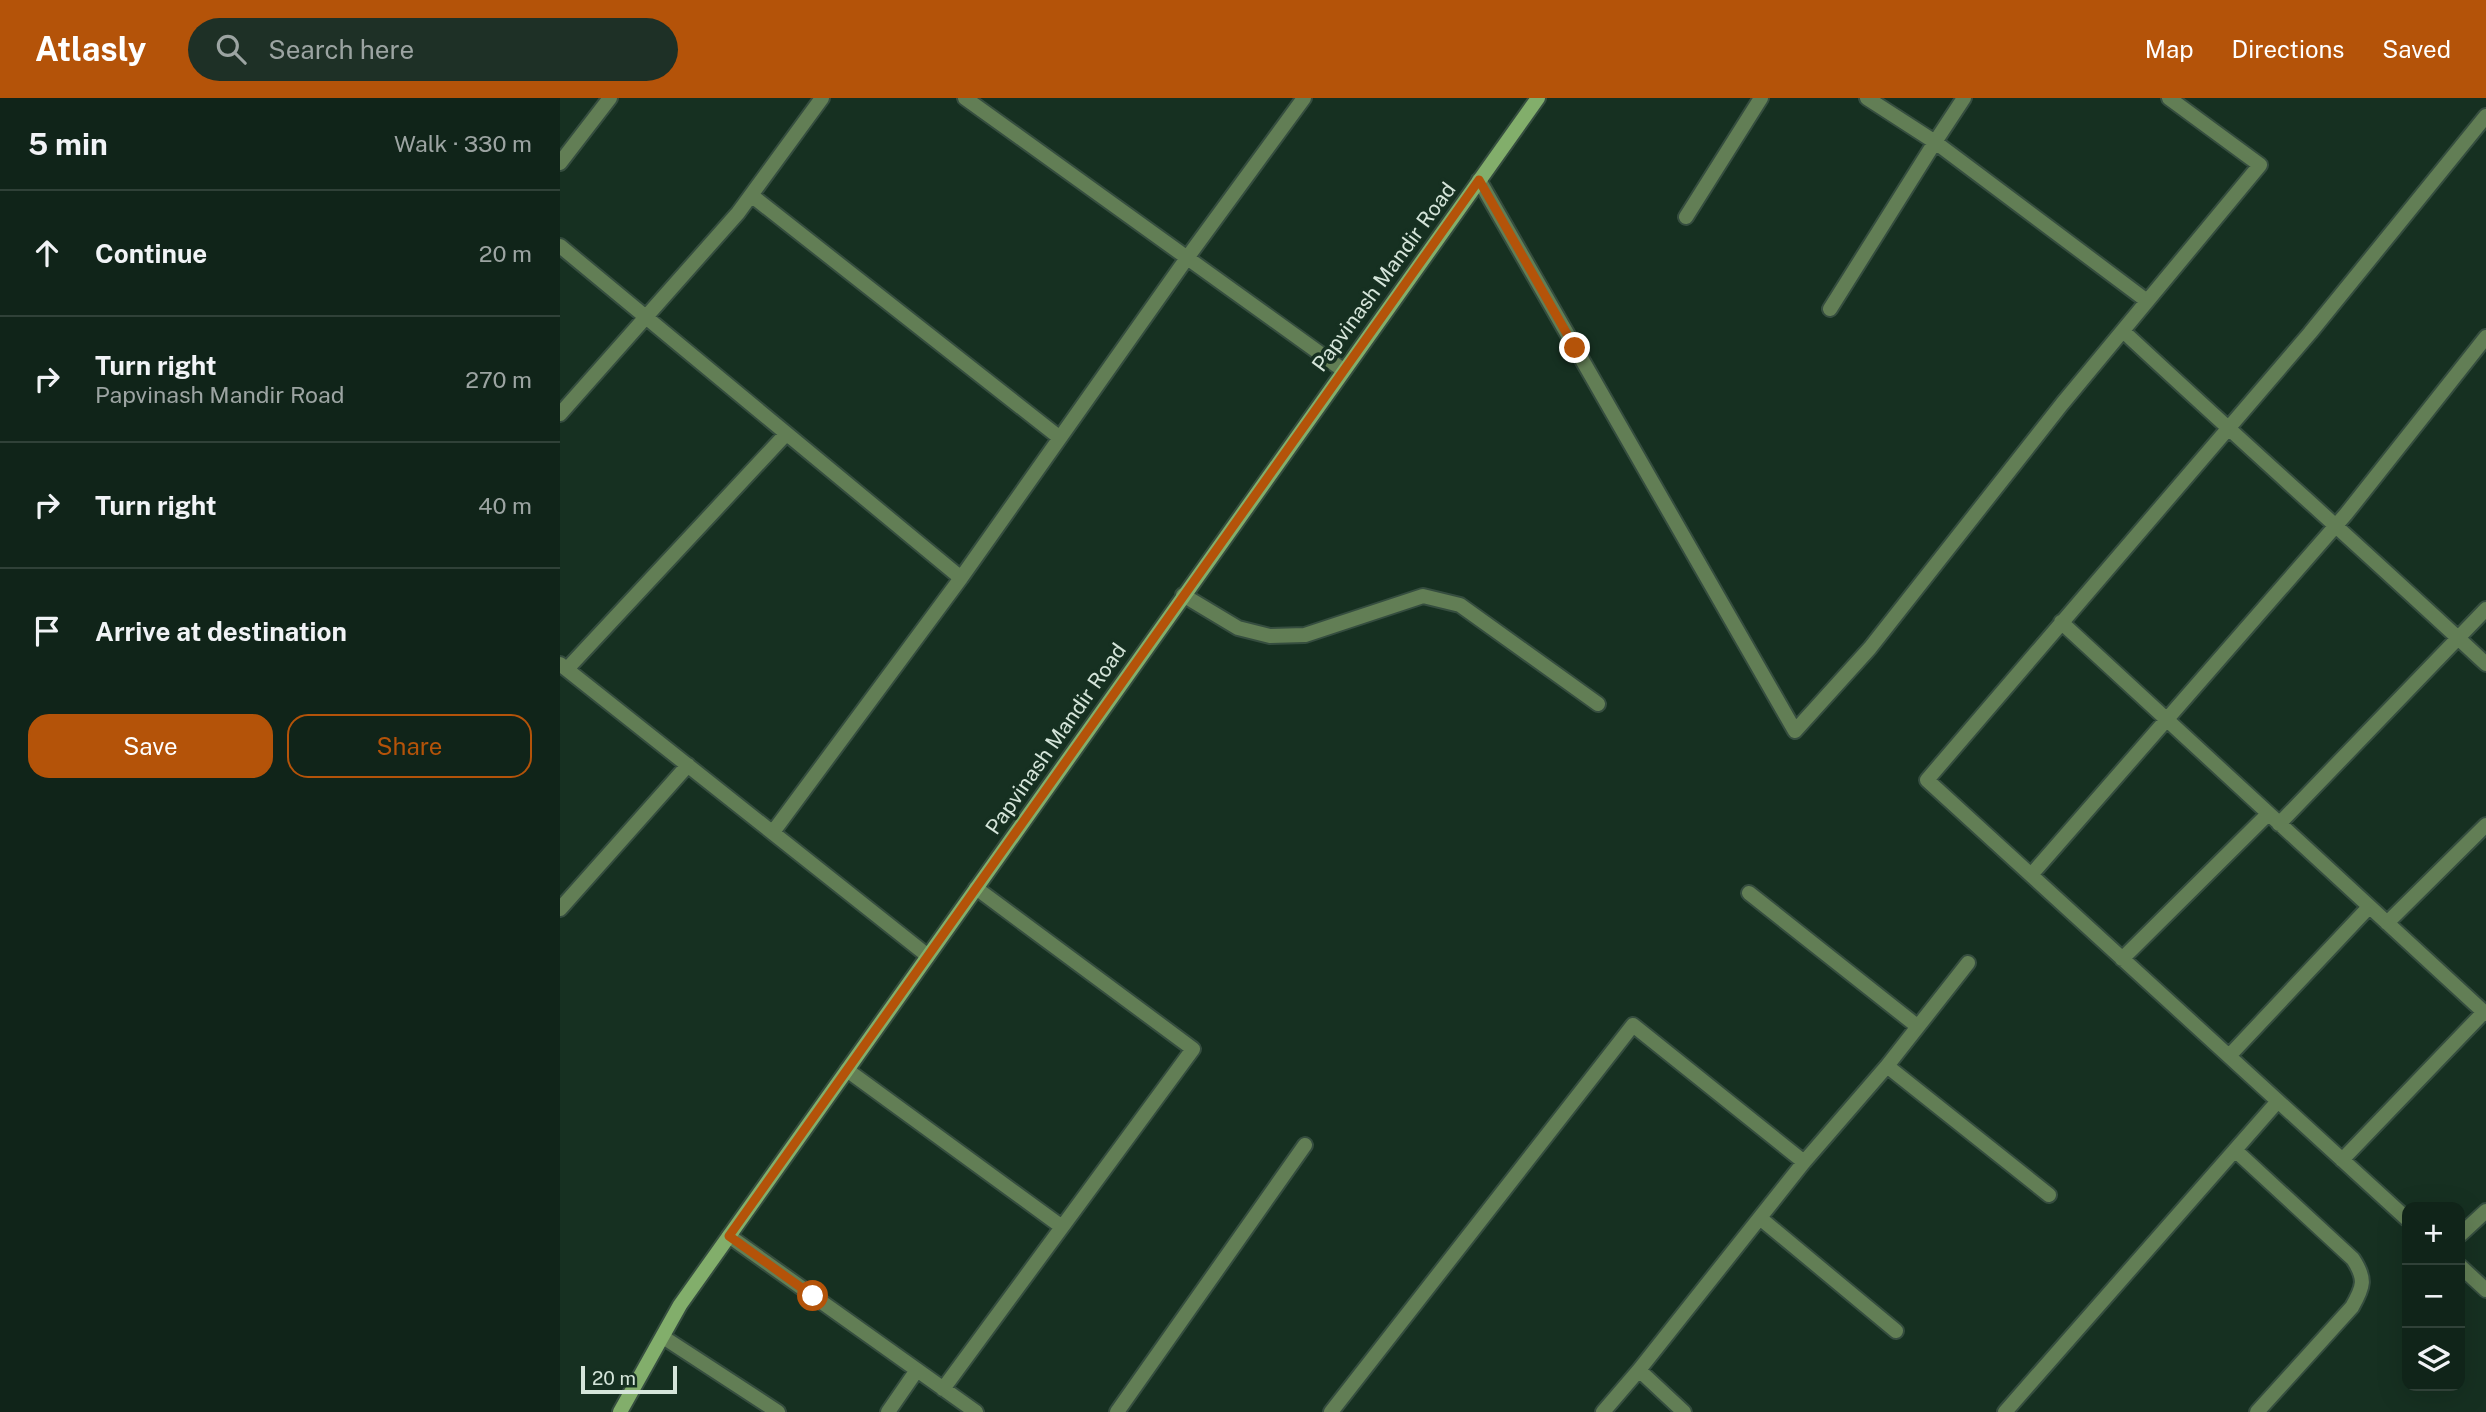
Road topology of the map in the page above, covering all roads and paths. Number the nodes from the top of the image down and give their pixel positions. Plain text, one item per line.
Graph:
1 (610, 98) edge
2 (822, 98) edge
3 (965, 98) edge
4 (1304, 98) edge
5 (1538, 98) edge
6 (1761, 98) edge
7 (1867, 98) edge
8 (1964, 98) edge
9 (2169, 98) edge
10 (2486, 116) edge
11 (1935, 142) junction
12 (560, 163) edge
13 (1479, 180) junction
14 (751, 195) junction
15 (1686, 217) dead end
16 (560, 246) edge
17 (1187, 258) junction
18 (2147, 301) junction
19 (1830, 309) dead end
20 (645, 318) junction
21 (2123, 331) junction
22 (2486, 337) edge
23 (1343, 370) junction
24 (560, 414) edge
25 (2227, 428) junction
26 (786, 434) junction
27 (1060, 438) junction
28 (2337, 524) junction
29 (961, 578) junction
30 (1184, 595) junction
31 (2486, 608) edge
32 (2061, 622) junction
33 (2458, 638) junction
34 (2486, 664) edge
35 (563, 666) edge
36 (1598, 704) dead end
37 (2167, 720) junction
38 (688, 765) junction
39 (2274, 819) junction
40 (2486, 825) edge
41 (773, 832) junction
42 (2031, 875) junction
43 (976, 888) junction
44 (1749, 893) dead end
45 (2369, 906) junction
46 (560, 909) edge
47 (2387, 923) junction
48 (928, 956) junction
49 (2122, 959) junction
50 (1968, 963) dead end
51 (2485, 1013) edge
52 (1917, 1026) junction
53 (2229, 1056) junction
54 (1887, 1066) junction
55 (847, 1070) junction
56 (2278, 1101) junction
57 (1305, 1145) dead end
58 (2235, 1150) junction
59 (2343, 1160) junction
60 (1804, 1162) junction
61 (2049, 1195) dead end
62 (2486, 1211) edge
63 (2402, 1214) edge
64 (1760, 1218) junction
65 (1062, 1227) junction
66 (2465, 1231) edge
67 (729, 1236) junction
68 (2465, 1271) edge
69 (2486, 1290) edge
70 (1896, 1331) dead end
71 (663, 1336) junction
72 (917, 1370) junction
73 (1639, 1370) junction
74 (943, 1388) junction
75 (620, 1412) edge
76 (778, 1412) edge
77 (888, 1412) edge
78 (976, 1412) edge
79 (1117, 1412) edge
80 (1331, 1412) edge
81 (1603, 1412) edge
82 (1684, 1412) edge
83 (2005, 1412) edge
84 (2257, 1412) edge

1 - 12 street
2 - 14 street
3 - 17 street
4 - 17 street
5 - 13 street, Papvinash Mandir Road
6 - 15 street
7 - 11 street
8 - 11 street
9 - 18 street
10 - 25 street
11 - 18 street
11 - 19 street
13 - 21 street
13 - 23 street, Papvinash Mandir Road
14 - 20 street
14 - 27 street
16 - 20 street
17 - 23 street
17 - 27 street
18 - 21 street
20 - 24 street
20 - 26 street
21 - 25 street
22 - 28 street
23 - 30 street, Papvinash Mandir Road
25 - 28 street
25 - 32 street
26 - 29 street
26 - 35 street
27 - 29 street
28 - 33 street
28 - 37 street
29 - 41 street
30 - 36 street
30 - 43 street, Papvinash Mandir Road
31 - 33 street
32 - 37 street
32 - 42 street
33 - 34 street
33 - 39 street
35 - 38 street
37 - 39 street
37 - 42 street
38 - 41 street
38 - 46 street
39 - 45 street
39 - 49 street
40 - 47 street
41 - 48 street
42 - 49 street
43 - 48 street, Papvinash Mandir Road
43 - 65 street
44 - 52 street
45 - 47 street
45 - 53 street
47 - 51 street
48 - 55 street, Papvinash Mandir Road
49 - 53 street
50 - 52 street
51 - 59 street
52 - 54 street
53 - 56 street
54 - 60 street
54 - 61 street
55 - 65 street
55 - 67 street, Papvinash Mandir Road
56 - 58 street
56 - 59 street
57 - 79 street
58 - 83 street
58 - 84 street
59 - 63 street
60 - 64 street
60 - 80 street
62 - 66 street
64 - 70 street
64 - 73 street
65 - 74 street
67 - 71 street, Papvinash Mandir Road
67 - 72 street
68 - 69 street
71 - 75 street, Papvinash Mandir Road
71 - 76 street
72 - 74 street
72 - 77 street
73 - 81 street
73 - 82 street
74 - 78 street

